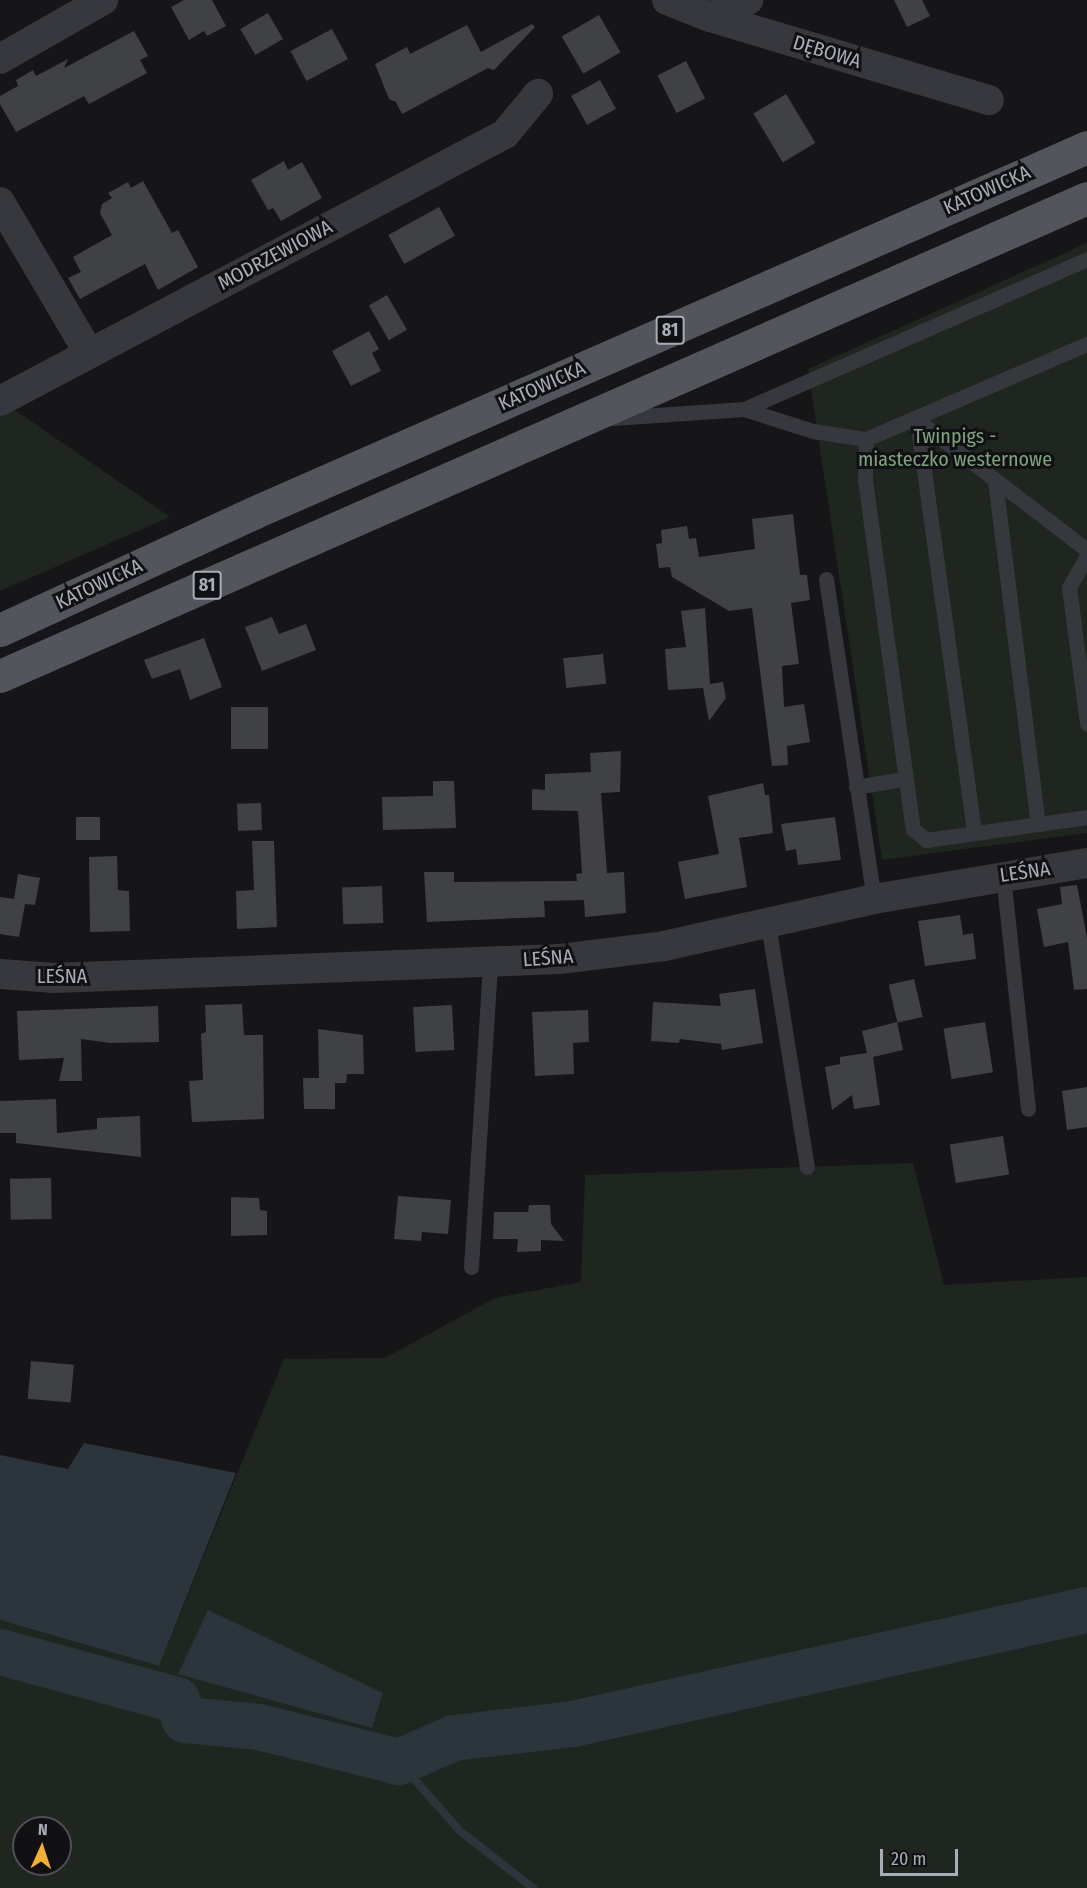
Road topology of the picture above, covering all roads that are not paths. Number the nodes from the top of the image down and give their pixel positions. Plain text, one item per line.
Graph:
1 (103, 0) edge
2 (667, 0) edge
3 (748, 0) edge
4 (710, 17) junction
5 (0, 59) edge
6 (538, 94) dead end
7 (989, 100) dead end
8 (1087, 147) edge
9 (1087, 198) edge
10 (0, 202) edge
11 (1087, 259) edge
12 (1087, 344) edge
13 (89, 353) junction
14 (0, 401) edge
15 (744, 410) junction
16 (917, 420) junction
17 (580, 421) junction
18 (866, 439) junction
19 (995, 480) junction
20 (1087, 550) edge
21 (1087, 556) edge
22 (826, 579) dead end
23 (0, 630) edge
24 (0, 676) edge
25 (1087, 724) edge
26 (903, 779) junction
27 (856, 787) junction
28 (1087, 817) edge
29 (1038, 824) junction
30 (974, 833) junction
31 (1087, 863) edge
32 (1003, 875) junction
33 (874, 899) junction
34 (768, 924) junction
35 (490, 961) junction
36 (0, 974) edge
37 (1028, 1110) dead end
38 (807, 1167) dead end
39 (471, 1267) dead end

1 - 5 street
2 - 4 street, DĘBOWA
3 - 4 street
4 - 7 street, DĘBOWA
6 - 13 street, MODRZEWIOWA
8 - 23 main road, KATOWICKA / 81
9 - 17 main road, 81
10 - 13 street
11 - 15 lane
12 - 16 lane
13 - 14 street, MODRZEWIOWA
15 - 17 lane
15 - 18 lane
16 - 18 lane
16 - 19 lane
16 - 30 lane
17 - 24 main road, 81
18 - 26 lane
19 - 20 lane
19 - 29 lane
21 - 25 lane
22 - 27 lane
26 - 27 lane
26 - 30 lane
27 - 33 lane
28 - 29 lane
29 - 30 lane
31 - 32 street, LEŚNA
32 - 33 street, LEŚNA
32 - 37 lane
33 - 34 street, LEŚNA
34 - 35 street, LEŚNA
34 - 38 lane
35 - 36 street, LEŚNA
35 - 39 lane

